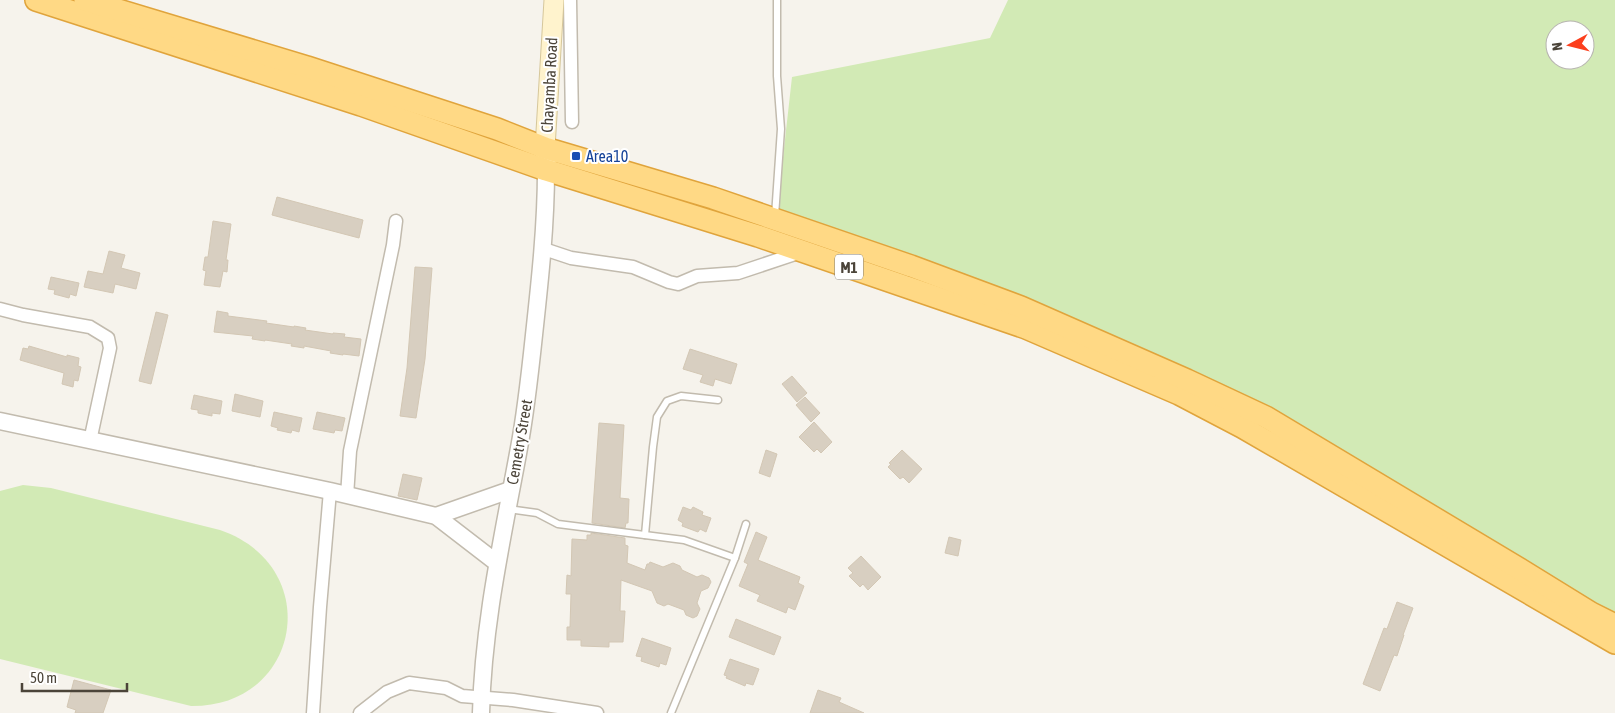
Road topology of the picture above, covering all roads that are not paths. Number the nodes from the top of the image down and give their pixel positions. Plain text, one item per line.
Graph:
1 (36, 0) edge
2 (85, 0) edge
3 (554, 0) edge
4 (570, 0) edge
5 (777, 0) edge
6 (572, 122) dead end
7 (545, 148) junction
8 (546, 170) junction
9 (775, 219) junction
10 (396, 221) dead end
11 (544, 249) junction
12 (804, 252) junction
13 (0, 309) edge
14 (718, 400) dead end
15 (0, 421) edge
16 (90, 441) junction
17 (510, 490) junction
18 (330, 492) junction
19 (347, 496) junction
20 (507, 508) junction
21 (436, 516) junction
22 (746, 524) dead end
23 (645, 535) junction
24 (735, 558) junction
25 (497, 563) junction
26 (1615, 625) edge
27 (1615, 643) edge
28 (481, 706) edge
29 (313, 713) edge
30 (360, 713) edge
31 (597, 713) edge
32 (671, 713) edge

1 - 8 highway, M1
2 - 7 highway, M1
3 - 7 main road, Chayamba Road
4 - 6 street
5 - 9 lane
7 - 8 main road, Chayamba Road
7 - 9 highway, M1
8 - 11 street, Cemetry Street
8 - 12 highway, M1
9 - 26 highway, M1
10 - 19 street
11 - 12 street
11 - 17 street, Cemetry Street
12 - 27 highway, M1
13 - 16 street
14 - 23 lane
15 - 16 street
16 - 18 street
17 - 20 street, Cemetry Street
17 - 21 street
18 - 19 street
18 - 29 street
19 - 21 street
20 - 23 lane
20 - 25 street, Cemetry Street
21 - 25 street
22 - 24 lane
23 - 24 lane
24 - 32 lane
25 - 28 street, Cemetry Street
28 - 30 street
28 - 31 street

